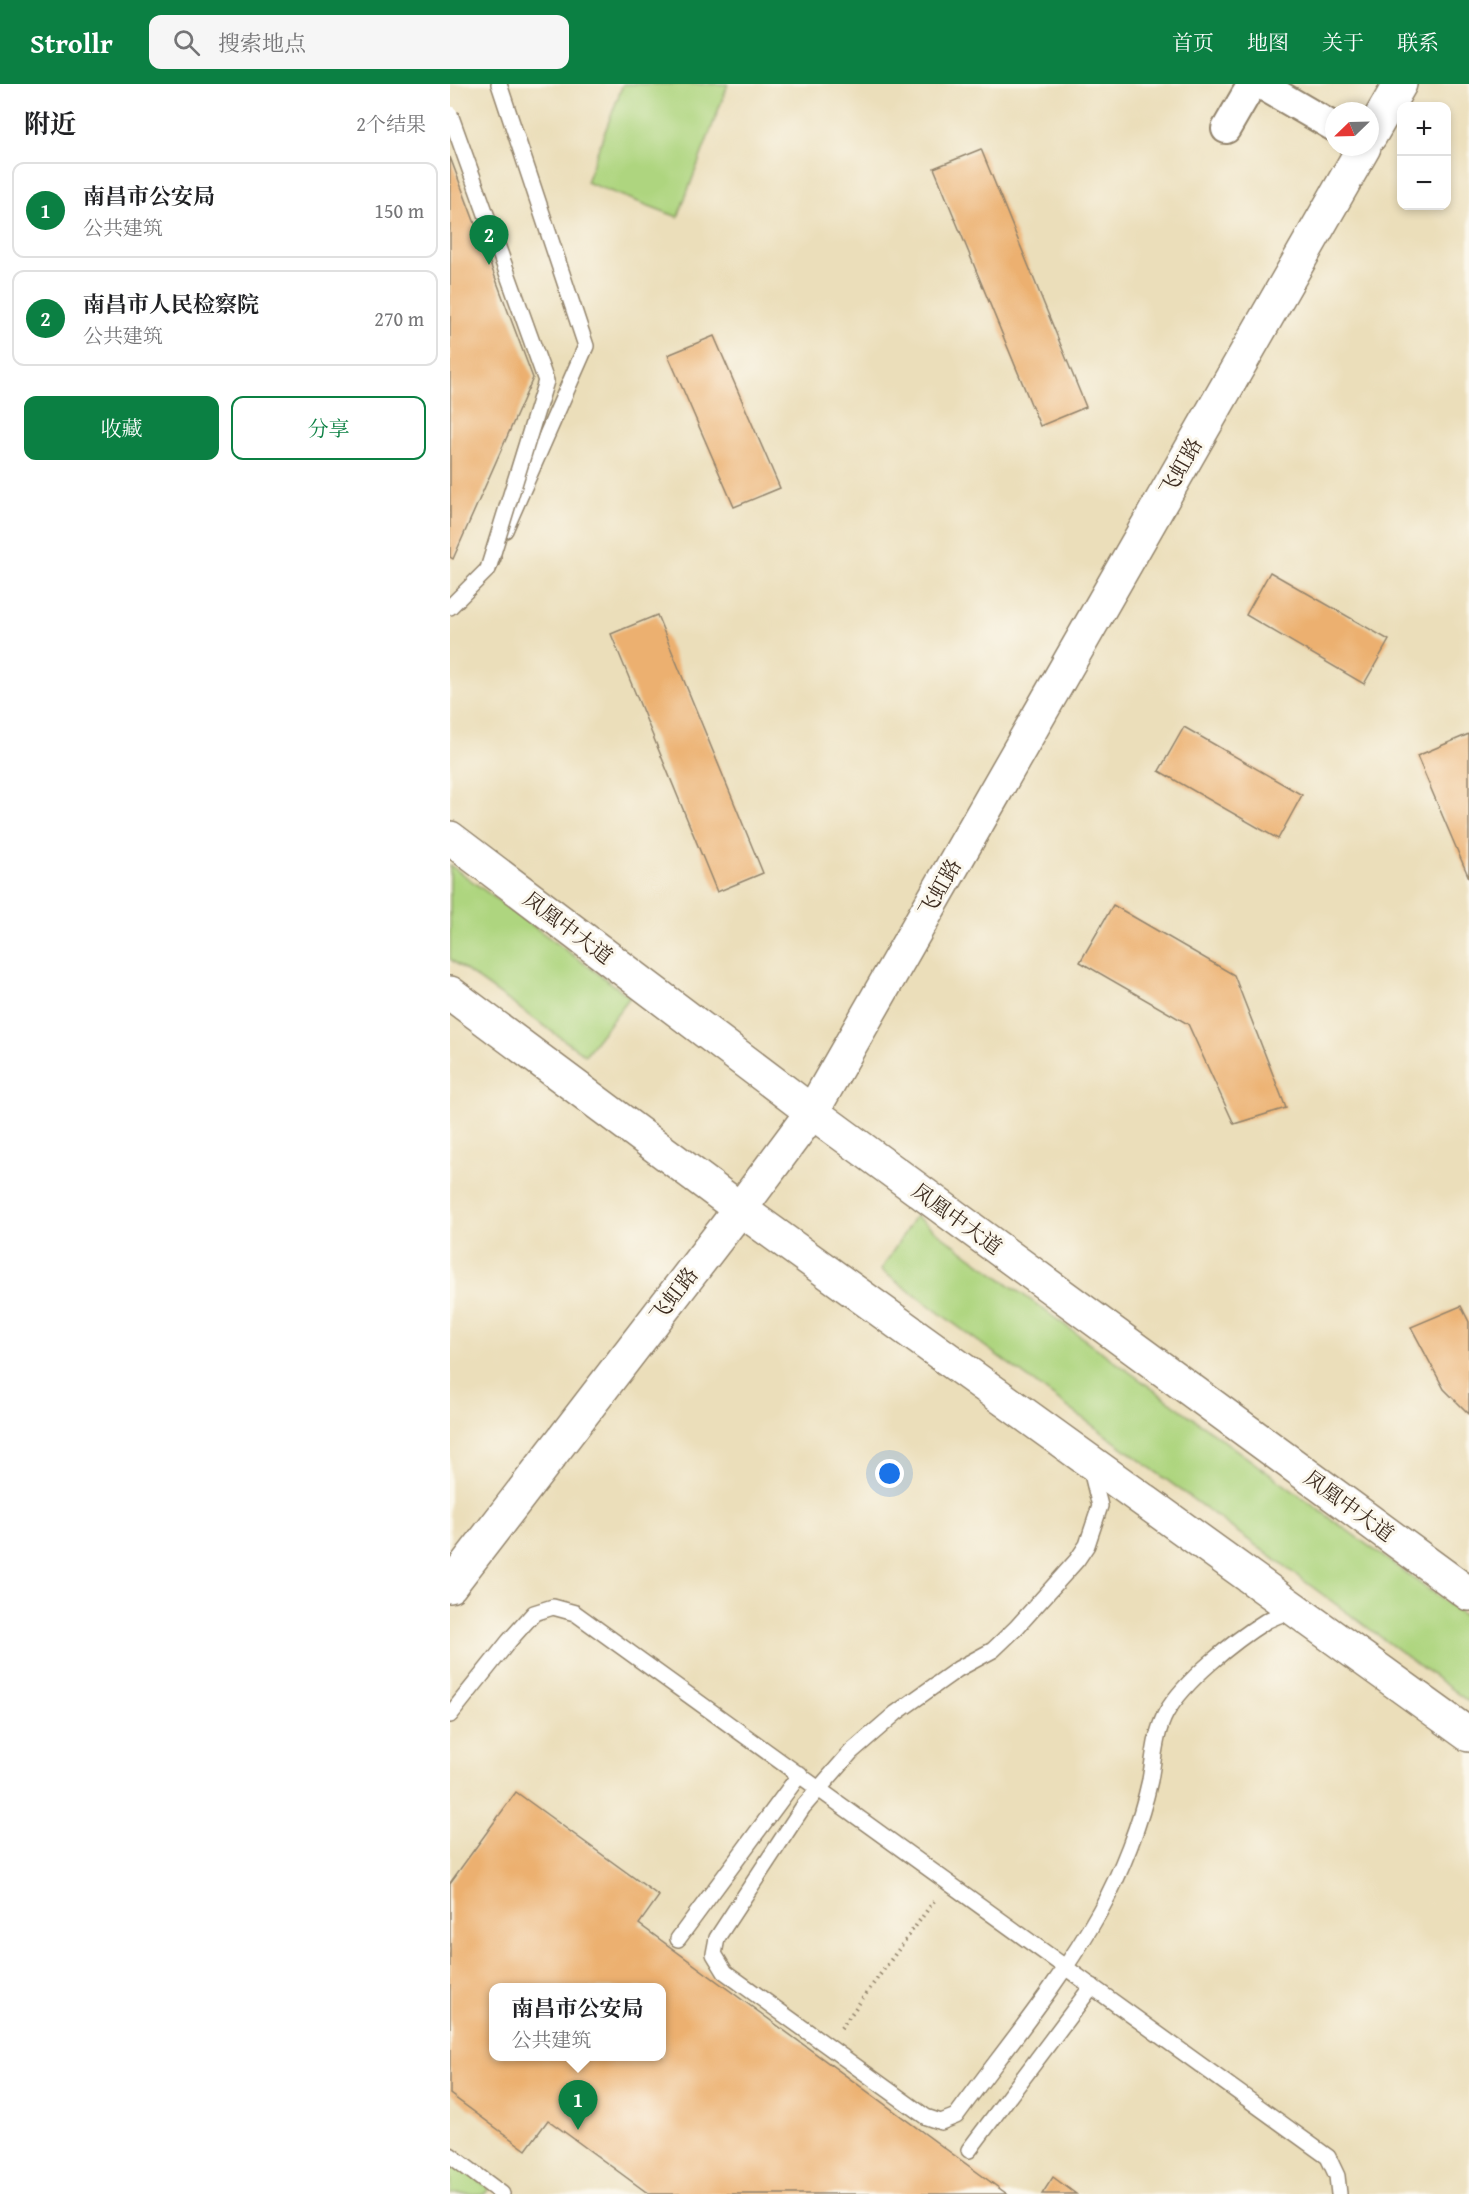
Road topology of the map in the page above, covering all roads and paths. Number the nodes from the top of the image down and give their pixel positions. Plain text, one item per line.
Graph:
1 (499, 84) edge
2 (1252, 84) edge
3 (1260, 84) edge
4 (1400, 84) edge
5 (450, 114) edge
6 (1379, 120) edge
7 (1325, 122) edge
8 (1226, 129) dead end
9 (1359, 156) edge
10 (488, 569) junction
11 (450, 607) edge
12 (450, 838) edge
13 (450, 993) edge
14 (812, 1112) junction
15 (740, 1209) junction
16 (1089, 1460) junction
17 (450, 1586) edge
18 (1469, 1594) edge
19 (1296, 1610) junction
20 (450, 1715) edge
21 (1469, 1735) edge
22 (800, 1774) junction
23 (819, 1788) junction
24 (949, 1882) junction
25 (678, 1939) dead end
26 (1065, 1965) junction
27 (1092, 1986) junction
28 (827, 2046) junction
29 (969, 2150) dead end
30 (450, 2155) edge
31 (502, 2194) edge
32 (1339, 2194) edge

1 - 10 lane
2 - 8 street
3 - 7 street
4 - 6 main road
5 - 10 lane, bridge
9 - 14 main road, 飞虹路
10 - 11 lane
12 - 14 main road, 凤凰中大道
13 - 15 main road
14 - 15 main road, 飞虹路
14 - 18 main road, 凤凰中大道
15 - 16 main road
15 - 17 main road, 飞虹路
16 - 19 main road
16 - 23 lane
19 - 21 main road
19 - 26 lane
20 - 22 lane
22 - 23 lane
22 - 25 lane
23 - 24 lane
23 - 28 lane
24 - 26 lane
24 - 28 path
26 - 27 lane
26 - 28 lane
27 - 29 lane
27 - 32 lane
30 - 31 lane

